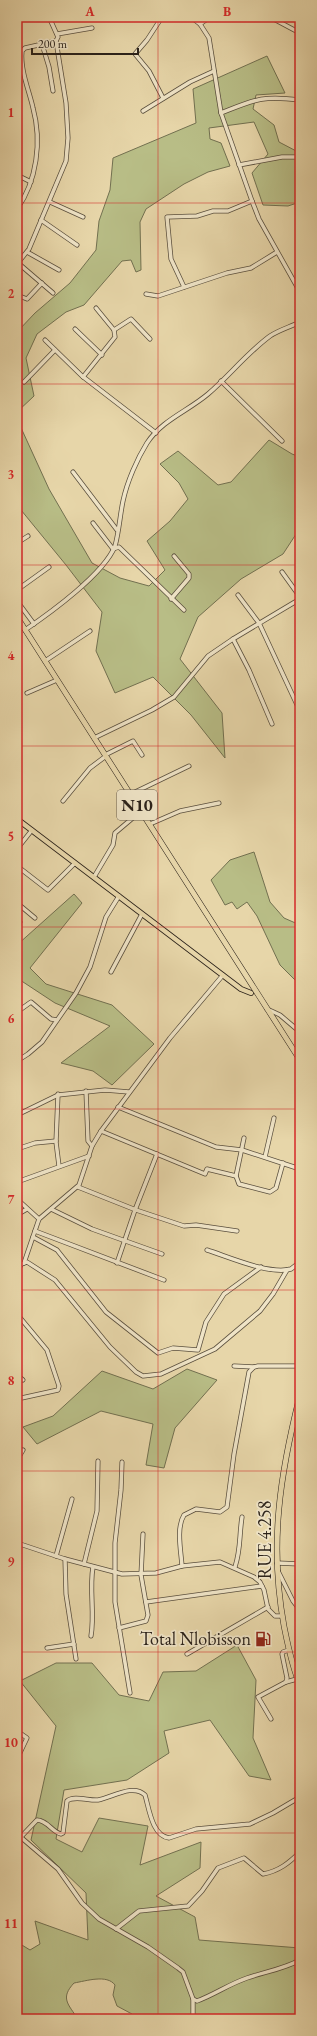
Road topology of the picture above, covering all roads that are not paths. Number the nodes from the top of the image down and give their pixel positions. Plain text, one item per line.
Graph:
1 (24, 17) edge
2 (49, 17) edge
3 (162, 17) edge
4 (191, 17) edge
5 (210, 17) edge
6 (270, 17) edge
7 (17, 20) edge
8 (200, 24) junction
9 (92, 28) dead end
10 (300, 33) edge
11 (57, 34) junction
12 (56, 41) junction
13 (42, 44) junction
14 (214, 71) junction
15 (53, 92) dead end
16 (163, 98) junction
17 (299, 100) dead end
18 (144, 111) dead end
19 (221, 113) junction
20 (300, 157) edge
21 (239, 165) junction
22 (17, 175) edge
23 (31, 182) junction
24 (252, 201) junction
25 (50, 202) junction
26 (17, 209) edge
27 (83, 218) dead end
28 (41, 220) junction
29 (77, 245) dead end
30 (27, 252) junction
31 (277, 252) junction
32 (18, 264) edge
33 (59, 270) dead end
34 (42, 283) junction
35 (184, 287) junction
36 (300, 292) edge
37 (53, 293) dead end
38 (17, 294) edge
39 (146, 294) dead end
40 (96, 308) dead end
41 (300, 322) edge
42 (75, 329) dead end
43 (114, 330) junction
44 (150, 339) dead end
45 (45, 340) dead end
46 (55, 350) junction
47 (102, 355) junction
48 (83, 377) junction
49 (24, 382) dead end
50 (221, 382) junction
51 (156, 432) junction
52 (282, 442) dead end
53 (73, 472) dead end
54 (93, 523) dead end
55 (117, 530) junction
56 (28, 536) dead end
57 (17, 543) edge
58 (113, 549) junction
59 (174, 556) dead end
60 (49, 566) dead end
61 (282, 572) dead end
62 (17, 590) edge
63 (238, 595) dead end
64 (300, 598) edge
65 (171, 599) junction
66 (17, 601) edge
67 (184, 610) dead end
68 (17, 617) edge
69 (259, 623) junction
70 (34, 624) junction
71 (24, 628) junction
72 (90, 631) dead end
73 (17, 632) edge
74 (233, 639) junction
75 (45, 661) junction
76 (57, 680) junction
77 (27, 694) dead end
78 (299, 709) edge
79 (272, 724) dead end
80 (94, 738) junction
81 (142, 755) dead end
82 (106, 756) junction
83 (189, 766) dead end
84 (131, 794) junction
85 (63, 801) dead end
86 (218, 803) dead end
87 (141, 811) junction
88 (17, 819) edge
89 (150, 824) junction
90 (32, 830) junction
91 (17, 849) edge
92 (75, 863) junction
93 (17, 866) edge
94 (94, 877) junction
95 (119, 896) junction
96 (17, 903) edge
97 (142, 914) junction
98 (35, 918) dead end
99 (111, 972) dead end
100 (224, 975) junction
101 (251, 993) joint
102 (257, 993) junction
103 (267, 1008) junction
104 (17, 1012) edge
105 (57, 1020) junction
106 (300, 1032) edge
107 (300, 1060) edge
108 (17, 1061) edge
109 (86, 1092) junction
110 (129, 1092) junction
111 (58, 1095) junction
112 (118, 1107) junction
113 (17, 1115) edge
114 (274, 1118) dead end
115 (101, 1131) junction
116 (244, 1138) dead end
117 (56, 1140) junction
118 (92, 1146) junction
119 (17, 1149) edge
120 (242, 1150) junction
121 (157, 1154) junction
122 (89, 1156) junction
123 (265, 1157) junction
124 (283, 1163) junction
125 (59, 1166) junction
126 (300, 1169) edge
127 (236, 1176) junction
128 (17, 1182) edge
129 (78, 1186) junction
130 (17, 1199) edge
131 (51, 1209) junction
132 (27, 1210) junction
133 (135, 1210) junction
134 (39, 1219) junction
135 (17, 1220) edge
136 (35, 1231) junction
137 (237, 1231) dead end
138 (33, 1237) junction
139 (125, 1240) junction
140 (207, 1250) dead end
141 (162, 1254) dead end
142 (300, 1262) edge
143 (24, 1263) junction
144 (117, 1263) junction
145 (261, 1267) junction
146 (17, 1270) edge
147 (287, 1270) junction
148 (164, 1280) dead end
149 (17, 1314) edge
150 (234, 1366) dead end
151 (300, 1366) edge
152 (254, 1367) junction
153 (17, 1375) edge
154 (23, 1380) dead end
155 (300, 1394) edge
156 (17, 1399) edge
157 (23, 1450) dead end
158 (17, 1460) edge
159 (98, 1462) dead end
160 (122, 1462) dead end
161 (72, 1499) dead end
162 (242, 1517) dead end
163 (143, 1534) dead end
164 (17, 1543) edge
165 (56, 1556) junction
166 (65, 1559) junction
167 (277, 1563) junction
168 (84, 1564) junction
169 (300, 1564) edge
170 (93, 1566) junction
171 (182, 1566) junction
172 (235, 1568) junction
173 (277, 1569) junction
174 (115, 1573) junction
175 (141, 1575) junction
176 (262, 1586) junction
177 (146, 1602) junction
178 (268, 1606) junction
179 (300, 1610) edge
180 (282, 1616) junction
181 (119, 1628) junction
182 (91, 1636) dead end
183 (74, 1644) junction
184 (47, 1648) dead end
185 (289, 1650) junction
186 (187, 1654) dead end
187 (76, 1659) dead end
188 (297, 1679) junction
189 (286, 1682) junction
190 (300, 1685) edge
191 (130, 1693) dead end
192 (271, 1719) dead end
193 (17, 1731) edge
194 (17, 1759) edge
195 (300, 1797) edge
196 (17, 1834) edge
197 (21, 1837) junction
198 (17, 1841) edge
199 (300, 1852) edge
200 (116, 1930) junction
201 (300, 1960) edge
202 (193, 1999) junction
203 (193, 2019) edge

1 - 7 street
2 - 11 street
3 - 16 street
4 - 8 street
5 - 8 street
6 - 10 street
8 - 14 street
9 - 11 street
11 - 12 street
12 - 13 street
12 - 25 street
13 - 15 street
13 - 23 street
14 - 16 street
14 - 19 street
16 - 18 street
17 - 19 street
19 - 21 street
20 - 21 street
21 - 24 street
22 - 23 street
23 - 26 street
24 - 31 street
24 - 35 street
25 - 27 street
25 - 28 street
28 - 29 street
28 - 30 street
30 - 32 street
30 - 33 street
31 - 35 street
31 - 36 street
32 - 34 street
34 - 37 street
34 - 38 street
35 - 39 street
40 - 43 street
41 - 50 street
42 - 47 street
43 - 44 street
43 - 47 street
45 - 46 street
46 - 48 street
46 - 49 street
47 - 48 street
48 - 51 street
50 - 51 street
50 - 52 street
51 - 55 street
53 - 55 street
54 - 58 street
55 - 58 street
56 - 57 street
58 - 65 street
58 - 70 street
59 - 65 street
60 - 62 street
61 - 64 street
63 - 69 street
64 - 69 street
65 - 67 street
66 - 70 street
68 - 71 highway, N10
69 - 74 street
69 - 78 street
70 - 71 street
71 - 73 street
71 - 75 highway, N10
72 - 75 street
74 - 79 street
74 - 80 street
75 - 76 highway, N10
76 - 77 street
76 - 80 highway, N10
80 - 82 highway, N10
81 - 82 street
82 - 84 highway, N10
82 - 85 street
83 - 84 street
84 - 87 highway, N10
86 - 89 street
87 - 89 highway, N10
87 - 94 street
88 - 90 main road
89 - 102 highway, N10
90 - 91 street
90 - 92 main road
92 - 93 street
92 - 94 main road
94 - 95 main road
95 - 97 main road
95 - 105 street
96 - 98 street
97 - 99 street
97 - 100 main road
100 - 101 main road
100 - 110 street
101 - 102 street
102 - 103 highway, N10
103 - 106 street
103 - 107 highway, N10
104 - 105 street
105 - 108 street
109 - 110 street
109 - 111 street
109 - 118 street
110 - 112 street
111 - 113 street
111 - 117 street
112 - 115 street
112 - 120 street
114 - 123 street
115 - 118 street
115 - 121 street
116 - 120 street
117 - 119 street
117 - 125 street
118 - 122 street
120 - 123 street
120 - 127 street
121 - 127 street
121 - 133 street
122 - 125 street
122 - 129 street
123 - 124 street
124 - 126 street
124 - 127 street
125 - 128 street
129 - 131 street
129 - 133 street
130 - 132 street
131 - 134 street
131 - 139 street
132 - 134 street
132 - 135 street
133 - 137 street
133 - 139 street
134 - 136 street
136 - 138 street
136 - 144 street
138 - 143 street
138 - 145 street
139 - 141 street
139 - 144 street
140 - 145 street
142 - 147 street
143 - 146 street
143 - 147 street
144 - 148 street
145 - 147 street
149 - 156 street
150 - 152 street
151 - 152 street
152 - 171 street
153 - 154 street
155 - 167 highway, RUE 4.258
157 - 158 street
159 - 168 street
160 - 174 street
161 - 165 street
162 - 172 street
163 - 175 street
164 - 165 street
165 - 166 street
166 - 168 street
166 - 183 street
167 - 169 street
167 - 173 highway, RUE 4.258
168 - 170 street
170 - 174 street
170 - 182 street
171 - 172 street
171 - 175 street
172 - 176 street
173 - 179 street
173 - 180 highway, RUE 4.258
174 - 175 street
174 - 181 street
175 - 177 street
176 - 177 street
176 - 178 street
177 - 181 street
178 - 180 street
178 - 186 street
180 - 185 highway, RUE 4.258
181 - 191 street
183 - 184 street
183 - 187 street
185 - 188 highway, RUE 4.258
185 - 189 street
188 - 189 street
188 - 190 highway, RUE 4.258
189 - 192 street
193 - 194 street
195 - 197 street
196 - 197 street
197 - 198 street
197 - 200 street
199 - 200 street
200 - 202 street
201 - 202 street
202 - 203 street

